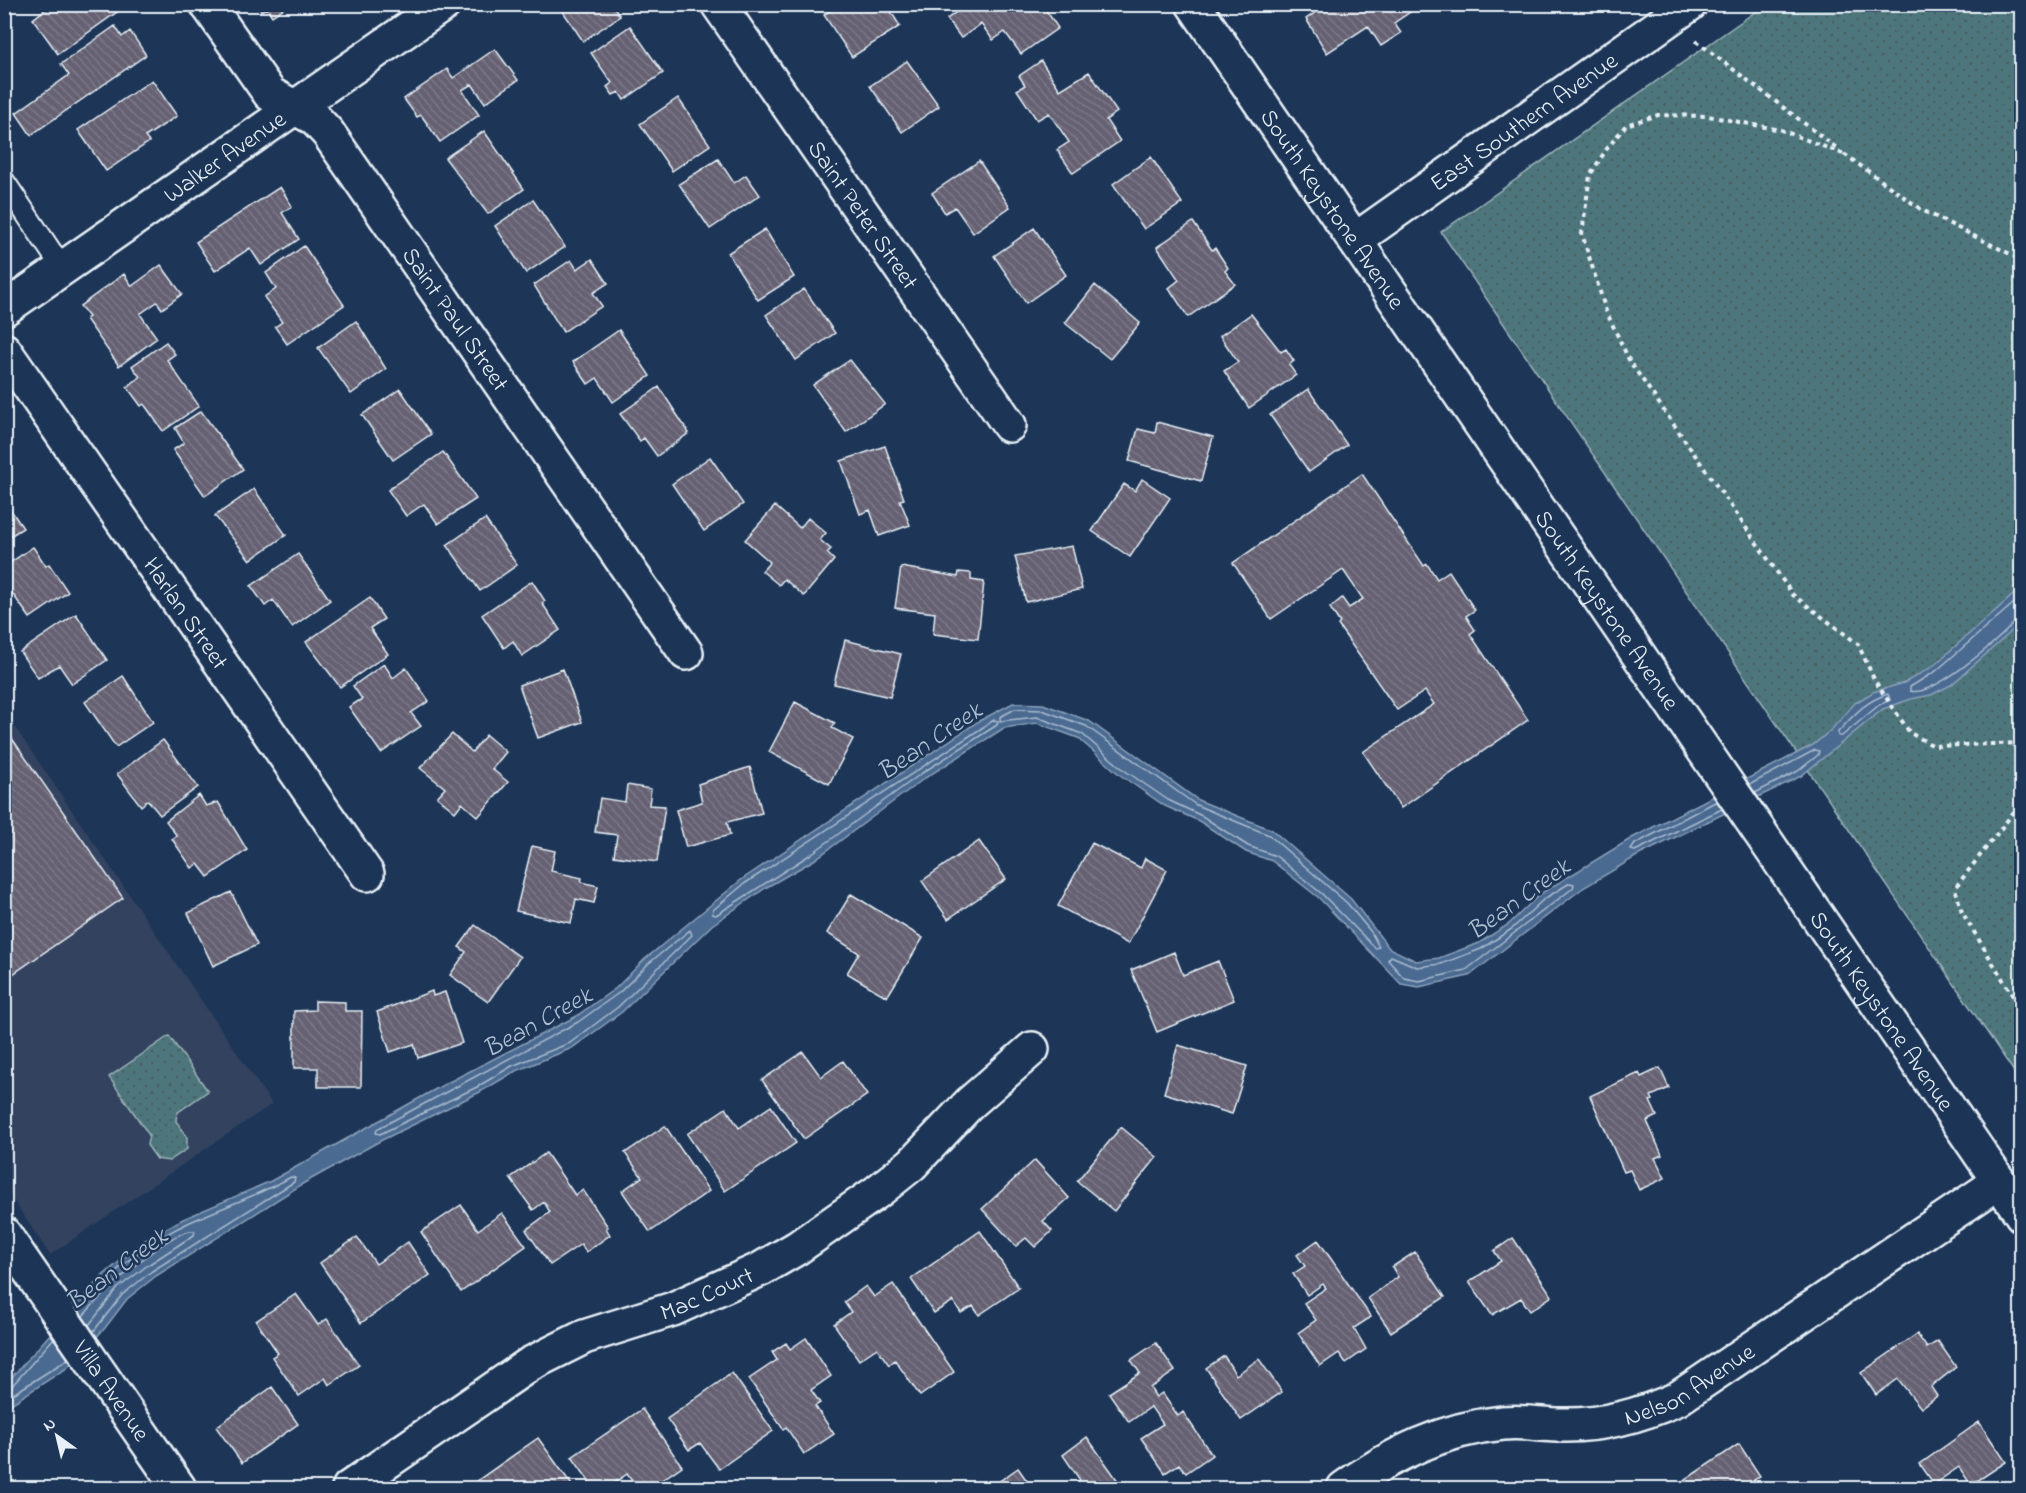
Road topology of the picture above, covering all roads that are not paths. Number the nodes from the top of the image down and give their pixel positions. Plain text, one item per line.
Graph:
1 (207, 4) edge
2 (444, 4) edge
3 (718, 4) edge
4 (1192, 4) edge
5 (1690, 4) edge
6 (295, 108) junction
7 (4, 181) edge
8 (1354, 240) junction
9 (63, 269) junction
10 (4, 309) edge
11 (4, 350) edge
12 (1009, 425) dead end
13 (687, 653) dead end
14 (367, 874) dead end
15 (1032, 1049) dead end
16 (1999, 1182) junction
17 (2022, 1215) edge
18 (4, 1234) edge
19 (179, 1488) edge
20 (349, 1488) edge
21 (1344, 1488) edge

1 - 6 street, Saint Paul Street
2 - 6 street, Walker Avenue
3 - 12 street, Saint Peter Street
4 - 8 street, South Keystone Avenue
5 - 8 street, East Southern Avenue
6 - 9 street, Walker Avenue
6 - 13 street, Saint Paul Street
7 - 9 lane
8 - 16 street, South Keystone Avenue
9 - 10 street, Walker Avenue
11 - 14 street, Harlan Street
15 - 20 street, Mac Court
16 - 17 street, South Keystone Avenue
16 - 21 street, Nelson Avenue
18 - 19 street, Villa Avenue

